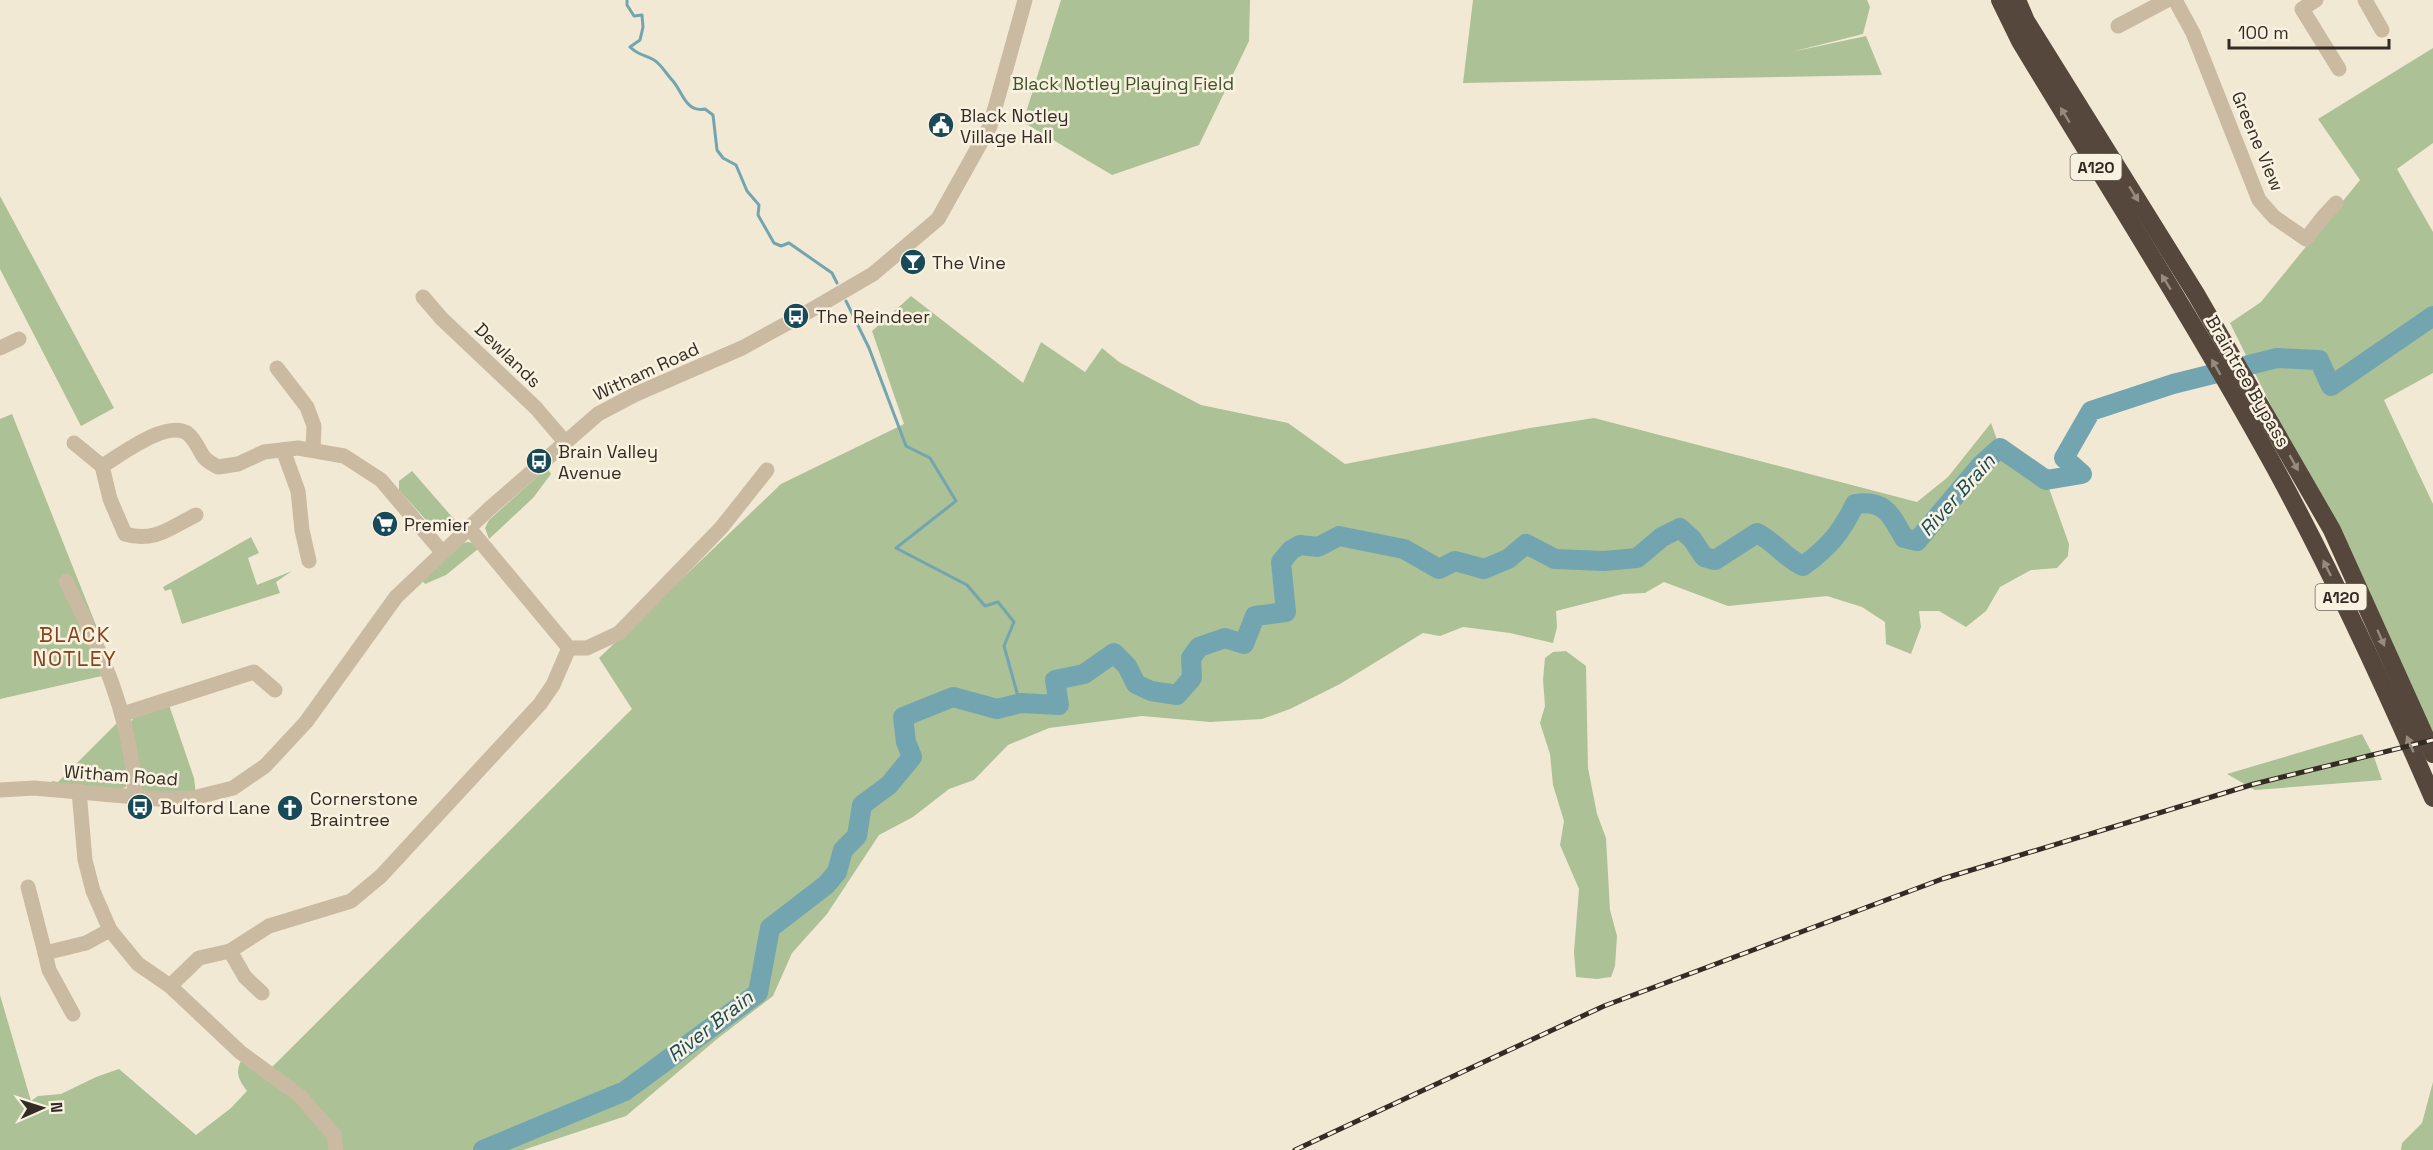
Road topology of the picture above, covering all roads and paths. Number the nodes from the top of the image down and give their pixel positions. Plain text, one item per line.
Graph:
1 (1025, 0) edge
2 (2000, 0) edge
3 (2017, 0) edge
4 (2167, 0) edge
5 (2175, 0) edge
6 (2316, 0) edge
7 (2365, 0) edge
8 (2118, 26) dead end
9 (2382, 30) dead end
10 (2339, 69) dead end
11 (2336, 203) dead end
12 (423, 297) dead end
13 (19, 339) dead end
14 (0, 348) edge
15 (277, 368) dead end
16 (565, 442) junction
17 (74, 443) dead end
18 (283, 450) junction
19 (313, 450) junction
20 (102, 466) junction
21 (767, 470) dead end
22 (196, 515) dead end
23 (469, 528) junction
24 (442, 552) junction
25 (309, 561) dead end
26 (66, 581) dead end
27 (569, 648) junction
28 (275, 690) dead end
29 (123, 714) junction
30 (2433, 754) edge
31 (0, 790) edge
32 (79, 791) junction
33 (135, 796) junction
34 (2433, 798) edge
35 (28, 887) dead end
36 (110, 930) junction
37 (230, 951) junction
38 (45, 953) junction
39 (170, 986) junction
40 (262, 993) dead end
41 (72, 1014) dead end
42 (336, 1150) edge

1 - 16 street, Witham Road
34 -> 2 highway, Braintree Bypass / A120
3 -> 30 highway, Braintree Bypass / A120
4 - 8 street
5 - 11 street, Greene View
6 - 10 street
7 - 9 street
12 - 16 street, Dewlands
13 - 14 street
15 - 19 street
16 - 23 street, Witham Road
17 - 20 street
18 - 19 street
18 - 20 street
18 - 25 street
19 - 24 street
20 - 22 street
21 - 27 street
23 - 24 street, Witham Road
23 - 27 street
24 - 33 street, Witham Road
26 - 29 street
27 - 37 street
28 - 29 street
29 - 33 street
31 - 32 street, Witham Road
32 - 33 street, Witham Road
32 - 36 street
35 - 38 street
36 - 38 street
36 - 39 street
37 - 39 street
37 - 40 street
38 - 41 street
39 - 42 street

